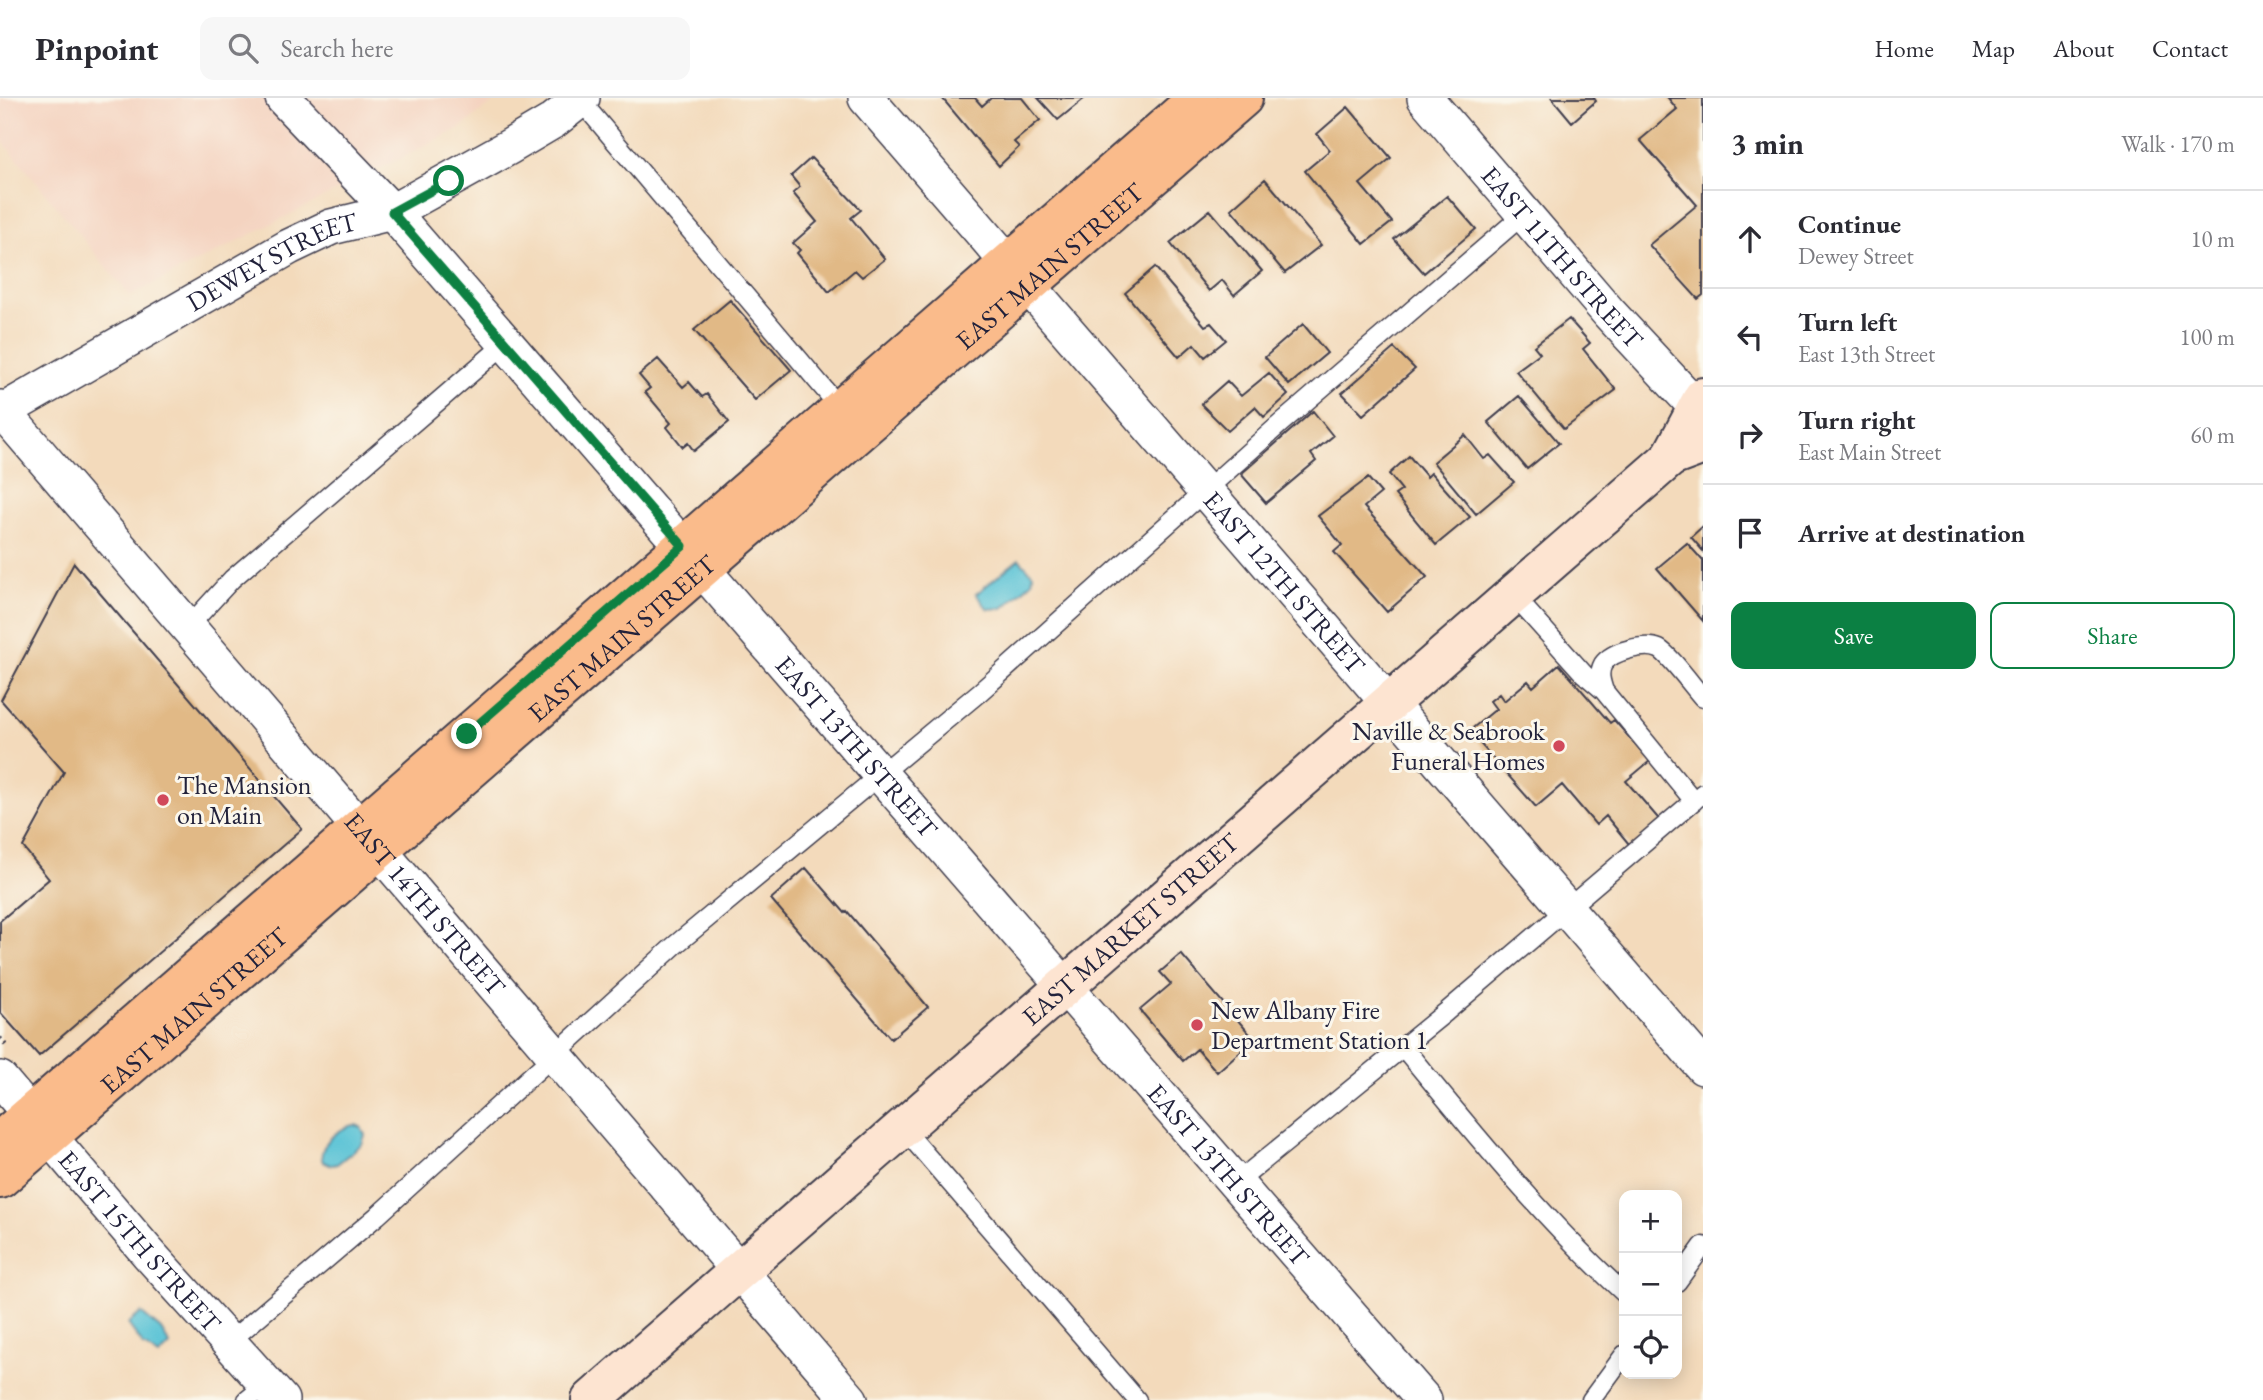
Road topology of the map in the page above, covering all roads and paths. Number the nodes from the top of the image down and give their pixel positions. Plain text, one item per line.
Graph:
1 (283, 98) edge
2 (866, 98) edge
3 (1198, 98) edge
4 (1243, 98) edge
5 (1425, 98) edge
6 (581, 99) edge
7 (392, 212) junction
8 (1524, 214) junction
9 (1019, 274) junction
10 (506, 343) junction
11 (1701, 406) edge
12 (841, 409) junction
13 (1, 411) edge
14 (1687, 451) edge
15 (1205, 491) junction
16 (693, 558) junction
17 (1513, 595) junction
18 (188, 627) junction
19 (1604, 691) junction
20 (1703, 698) edge
21 (1389, 703) junction
22 (880, 774) junction
23 (1699, 797) edge
24 (369, 839) junction
25 (1567, 909) junction
26 (1065, 986) junction
27 (1403, 1047) junction
28 (554, 1055) junction
29 (1703, 1067) edge
30 (0, 1079) edge
31 (40, 1126) junction
32 (903, 1128) junction
33 (0, 1141) edge
34 (0, 1179) edge
35 (1236, 1183) junction
36 (1703, 1246) edge
37 (739, 1270) junction
38 (1682, 1275) edge
39 (1619, 1288) edge
40 (229, 1342) junction
41 (1619, 1361) edge
42 (265, 1395) edge
43 (591, 1400) edge
44 (850, 1400) edge
45 (1137, 1400) edge
46 (1424, 1400) edge
47 (1591, 1400) edge

1 - 7 street, EAST 13TH STREET
2 - 9 street, EAST 12TH STREET
3 - 9 main road, EAST MAIN STREET
4 - 9 main road, EAST MAIN STREET
5 - 8 street, EAST 11TH STREET
6 - 7 street, DEWEY STREET
6 - 12 lane
7 - 10 street, EAST 13TH STREET
7 - 13 street, DEWEY STREET
8 - 11 street, EAST 11TH STREET
8 - 15 lane
9 - 12 main road, EAST MAIN STREET
9 - 15 street, EAST 12TH STREET
9 - 16 main road, EAST MAIN STREET
10 - 16 street, EAST 13TH STREET
10 - 18 lane
11 - 14 street, EAST MARKET STREET
12 - 16 main road, EAST MAIN STREET
13 - 18 street, EAST 14TH STREET
14 - 17 street, EAST MARKET STREET
15 - 21 street, EAST 12TH STREET
15 - 22 lane
16 - 22 street, EAST 13TH STREET
16 - 24 main road, EAST MAIN STREET
17 - 19 lane
17 - 21 street, EAST MARKET STREET
18 - 24 street, EAST 14TH STREET
19 - 20 lane
19 - 23 lane
21 - 25 street, EAST 12TH STREET
21 - 26 street, EAST MARKET STREET
22 - 26 street, EAST 13TH STREET
22 - 28 lane
23 - 25 lane
24 - 28 street, EAST 14TH STREET
24 - 31 main road, EAST MAIN STREET
25 - 27 lane
25 - 29 street, EAST 12TH STREET
26 - 32 street, EAST MARKET STREET
26 - 35 street, EAST 13TH STREET
27 - 35 lane
27 - 39 lane
28 - 37 street, EAST 14TH STREET
28 - 40 lane
30 - 31 street, EAST 15TH STREET
31 - 33 main road, EAST MAIN STREET
31 - 34 main road, EAST MAIN STREET
31 - 40 street, EAST 15TH STREET
32 - 37 street, EAST MARKET STREET
32 - 45 lane
35 - 46 street, EAST 13TH STREET
36 - 38 lane
37 - 43 street, EAST MARKET STREET
37 - 44 street, EAST 14TH STREET
40 - 42 street, EAST 15TH STREET
41 - 47 lane

